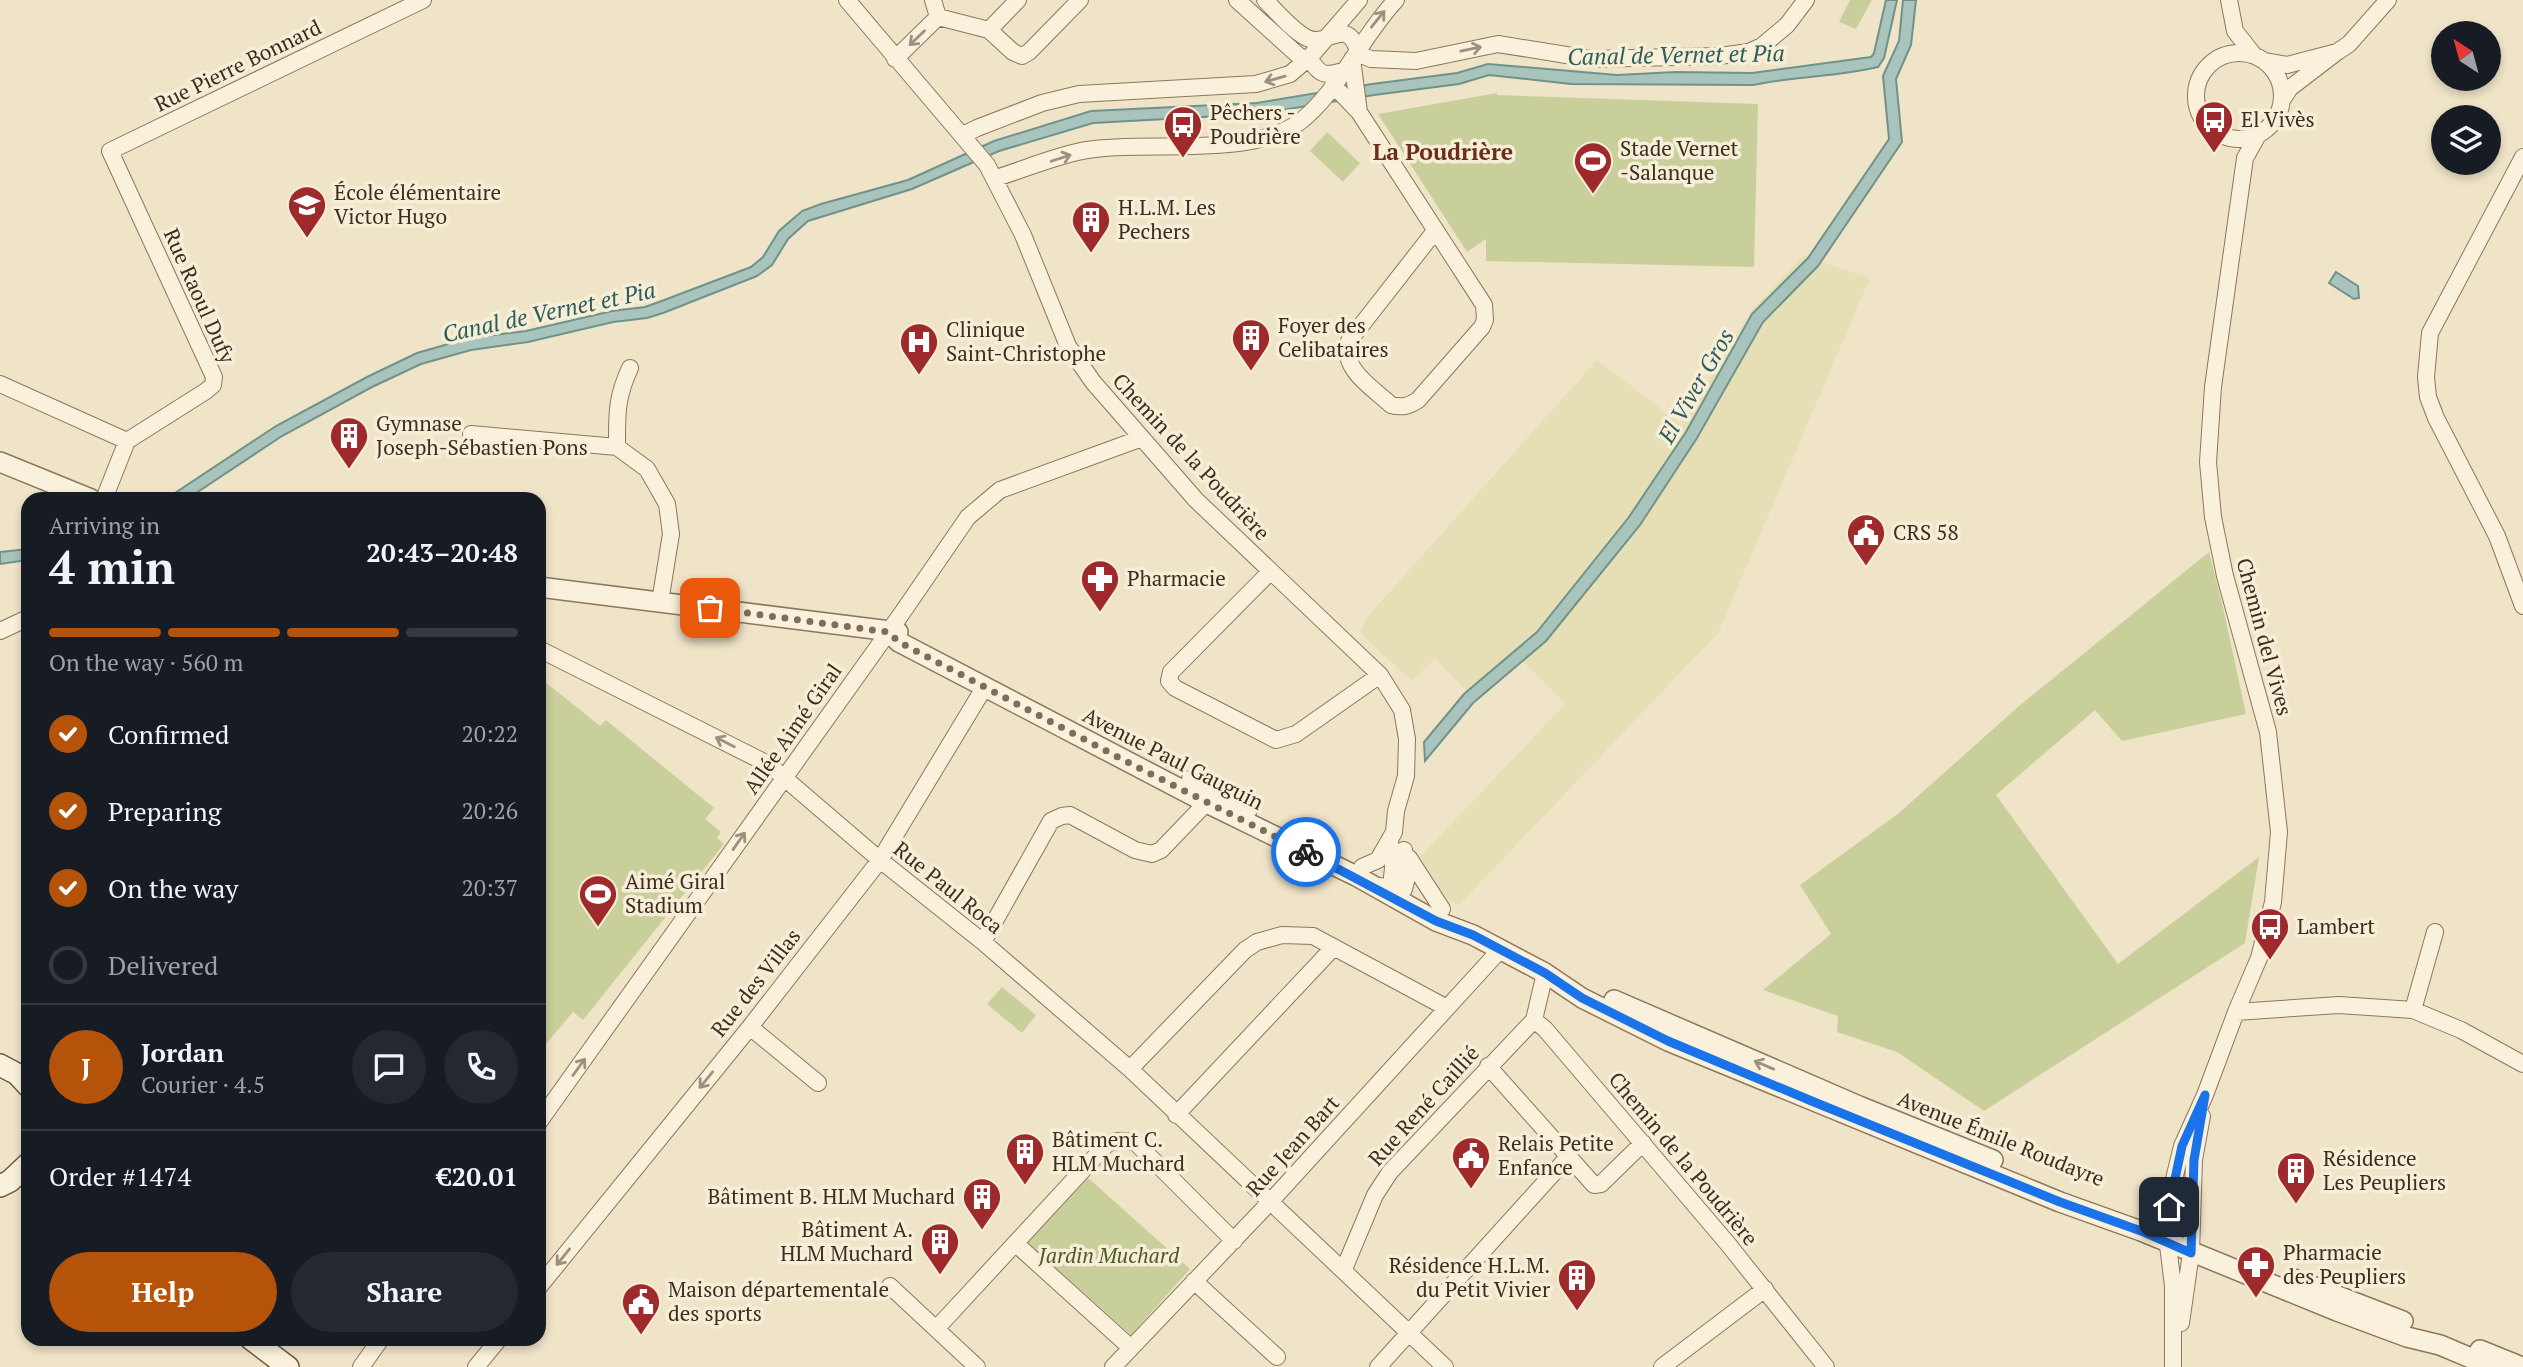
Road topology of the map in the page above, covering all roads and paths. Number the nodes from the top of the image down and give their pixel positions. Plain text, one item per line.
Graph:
1 (423, 0) edge
2 (847, 0) edge
3 (933, 0) edge
4 (1018, 0) edge
5 (1080, 0) edge
6 (1237, 0) edge
7 (1265, 0) edge
8 (1359, 0) edge
9 (1396, 0) edge
10 (1806, 0) edge
11 (2229, 0) edge
12 (2388, 0) edge
13 (939, 17) junction
14 (989, 30) junction
15 (2235, 31) junction
16 (1325, 38) junction
17 (2337, 52) junction
18 (2224, 54) junction
19 (1309, 58) junction
20 (1352, 58) junction
21 (2259, 58) junction
22 (895, 59) junction
23 (1333, 85) junction
24 (2282, 100) junction
25 (1359, 112) junction
26 (963, 135) junction
27 (2258, 135) junction
28 (2224, 137) junction
29 (110, 151) joint
30 (2523, 157) edge
31 (992, 172) junction
32 (2242, 180) junction
33 (1435, 232) junction
34 (630, 368) dead end
35 (0, 384) edge
36 (471, 434) dead end
37 (1142, 438) junction
38 (127, 441) junction
39 (617, 447) junction
40 (0, 462) edge
41 (72, 492) edge
42 (107, 492) edge
43 (1270, 572) junction
44 (546, 588) edge
45 (660, 602) junction
46 (2523, 606) edge
47 (21, 621) edge
48 (0, 631) edge
49 (888, 632) junction
50 (546, 653) edge
51 (1380, 674) junction
52 (984, 688) junction
53 (783, 778) junction
54 (1190, 779) junction
55 (1209, 800) junction
56 (1249, 810) junction
57 (1396, 841) junction
58 (880, 860) junction
59 (1359, 872) junction
60 (1397, 891) junction
61 (1442, 909) junction
62 (2435, 932) dead end
63 (1473, 935) junction
64 (983, 943) junction
65 (1334, 947) junction
66 (1500, 950) junction
67 (1545, 973) junction
68 (1447, 1008) junction
69 (2413, 1010) junction
70 (2236, 1012) junction
71 (1534, 1020) junction
72 (750, 1027) junction
73 (2, 1062) edge
74 (2523, 1064) edge
75 (1488, 1066) junction
76 (1130, 1069) junction
77 (21, 1080) edge
78 (818, 1083) dead end
79 (2205, 1095) junction
80 (546, 1112) edge
81 (1176, 1115) junction
82 (1643, 1143) junction
83 (1568, 1157) junction
84 (21, 1171) edge
85 (0, 1186) edge
86 (1270, 1202) junction
87 (2167, 1237) junction
88 (1234, 1241) junction
89 (1016, 1244) junction
90 (2190, 1246) junction
91 (1344, 1269) junction
92 (546, 1278) edge
93 (1194, 1281) junction
94 (890, 1286) dead end
95 (1765, 1289) junction
96 (936, 1329) junction
97 (1408, 1334) junction
98 (260, 1346) edge
99 (376, 1346) edge
100 (493, 1346) edge
101 (1131, 1348) junction
102 (1277, 1357) dead end
103 (2173, 1360) edge
104 (288, 1367) edge
105 (361, 1367) edge
106 (476, 1367) edge
107 (977, 1367) edge
108 (1113, 1367) edge
109 (1378, 1367) edge
110 (1445, 1367) edge
111 (1662, 1367) edge
112 (1825, 1367) edge
113 (2492, 1367) edge
114 (2522, 1367) edge

1 - 29 street, Rue Pierre Bonnard
2 - 22 street, Chemin de la Poudrière
3 - 13 street
4 - 14 street
5 - 14 street
6 - 19 street
7 - 16 street
8 - 16 street
20 -> 9 street
20 -> 10 street
11 - 15 street
12 - 17 street
13 - 14 street
13 -> 22 street
15 - 18 street
15 - 21 street
16 - 19 street
16 - 20 street
17 - 21 street
17 - 24 street
18 - 21 street
18 - 28 street
19 - 20 street
19 -> 26 street
20 - 23 street
20 - 25 street
21 - 24 street
22 - 26 street, Chemin de la Poudrière
23 - 25 street
31 -> 23 street
24 - 27 street
25 - 33 street
26 - 31 street, Chemin de la Poudrière
27 - 28 street
27 - 32 street, Chemin del Vives
28 - 32 street, Chemin del Vives
29 - 38 street, Rue Raoul Dufy
30 - 46 street
31 - 37 street, Chemin de la Poudrière
32 - 70 street, Chemin del Vives
33 - 33 street
34 - 39 street
35 - 38 street
36 - 39 street
37 - 43 street, Chemin de la Poudrière
37 - 49 street, Allée Aimé Giral
38 - 42 street
39 - 45 street
40 - 41 street
43 - 51 street, Chemin de la Poudrière
43 - 51 street
44 - 45 street, Avenue Paul Gauguin
45 - 49 street, Avenue Paul Gauguin
47 - 48 street
49 - 52 street, Avenue Paul Gauguin
49 - 53 street, Allée Aimé Giral
49 - 54 street, Avenue Paul Gauguin
53 -> 50 street, Rue Paul Roca
51 - 57 street, Chemin de la Poudrière
52 - 55 street, Avenue Paul Gauguin
52 - 58 street, Rue des Villas
53 - 58 street, Rue Paul Roca
80 -> 53 street, Allée Aimé Giral
54 - 55 street, Avenue Paul Gauguin
54 - 56 street, Avenue Paul Gauguin
55 - 56 street, Avenue Paul Gauguin
55 - 59 street, Avenue Paul Gauguin
55 - 64 street
56 - 59 street, Avenue Paul Gauguin
57 - 59 street
57 - 60 street, Chemin de la Poudrière
57 - 61 street
58 - 64 street, Rue Paul Roca
58 - 72 street, Rue des Villas
59 - 60 street, Avenue Paul Gauguin
60 - 61 street, Avenue Paul Gauguin
60 - 63 street, Avenue Paul Gauguin
61 - 63 street, Avenue Paul Gauguin
62 - 69 street
63 - 66 street, Avenue Émile Roudayre
64 - 76 street, Rue Paul Roca
65 - 68 street
65 - 76 street
65 - 81 street
66 - 67 street, Avenue Émile Roudayre
66 - 68 street, Rue Jean Bart
67 - 71 street
67 - 87 street, Avenue Émile Roudayre
68 - 86 street, Rue Jean Bart
69 - 70 street
69 - 74 street
70 - 79 street, Chemin del Vives
71 - 75 street, Rue René Caillié
71 - 82 street, Chemin de la Poudrière
72 - 78 street
72 -> 92 street, Rue des Villas
73 - 77 main road
75 - 83 street
75 - 91 street, Rue René Caillié
76 - 81 street, Rue Paul Roca
79 - 87 street, Chemin del Vives
79 - 90 street, Chemin del Vives
81 - 86 street, Rue Paul Roca
82 - 83 street
82 - 95 street, Chemin de la Poudrière
83 - 97 street
84 - 85 main road
86 - 88 street, Rue Jean Bart
86 - 91 street, Rue Paul Roca
87 - 90 street, Avenue Émile Roudayre
87 - 103 street, Chemin del Vives
88 - 89 street
88 - 93 street, Rue Jean Bart
89 - 96 street
89 - 101 street
90 - 103 street, Chemin del Vives
90 - 113 street, Avenue Émile Roudayre
90 - 114 street, Avenue Émile Roudayre
91 - 97 street, Rue Paul Roca
93 - 101 street, Rue Jean Bart
93 - 102 street
94 - 96 street
95 - 111 street
95 - 112 street, Chemin de la Poudrière
96 - 107 street
97 - 109 street
97 - 110 street, Rue Paul Roca
98 - 104 main road
99 - 105 street
100 - 106 street
101 - 108 street, Rue Jean Bart

